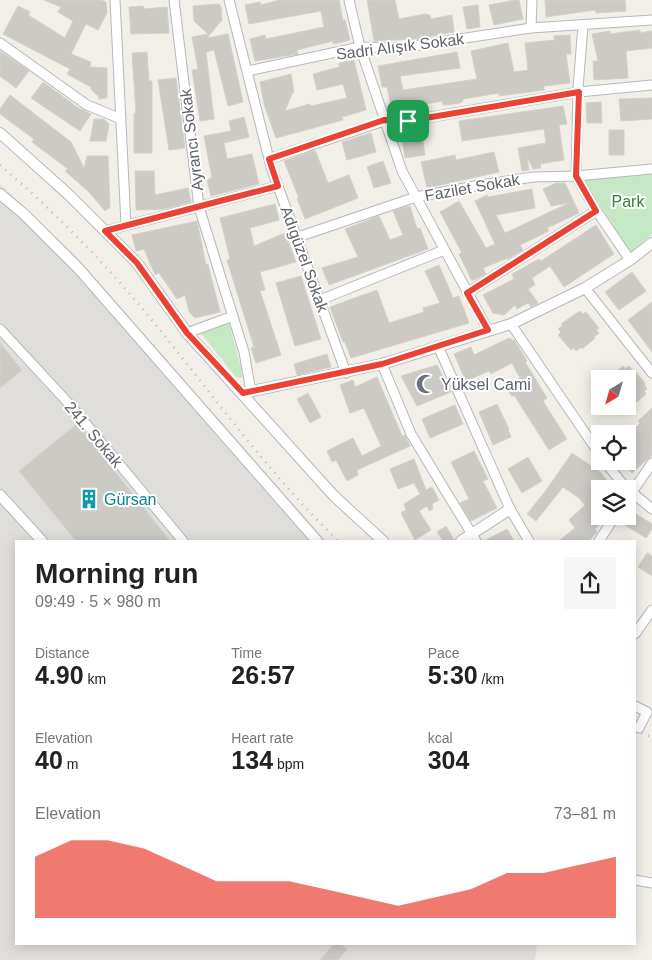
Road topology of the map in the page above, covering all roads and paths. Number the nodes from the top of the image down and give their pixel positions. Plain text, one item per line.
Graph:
1 (115, 0) edge
2 (174, 0) edge
3 (229, 0) edge
4 (349, 0) edge
5 (532, 0) edge
6 (652, 20) edge
7 (583, 25) junction
8 (531, 28) junction
9 (0, 43) edge
10 (360, 47) junction
11 (248, 71) junction
12 (652, 85) edge
13 (579, 92) junction
14 (121, 119) junction
15 (384, 120) junction
16 (0, 133) edge
17 (269, 159) junction
18 (652, 169) edge
19 (576, 176) junction
20 (278, 186) junction
21 (0, 194) edge
22 (416, 197) junction
23 (198, 206) junction
24 (596, 211) junction
25 (126, 226) junction
26 (105, 231) junction
27 (298, 238) junction
28 (652, 244) edge
29 (444, 250) junction
30 (630, 260) junction
31 (585, 288) junction
32 (467, 293) junction
33 (320, 300) junction
34 (232, 316) junction
35 (511, 324) junction
36 (0, 329) edge
37 (488, 330) junction
38 (187, 333) junction
39 (438, 346) junction
40 (382, 364) junction
41 (346, 373) junction
42 (652, 373) edge
43 (247, 393) junction
44 (591, 442) edge
45 (652, 463) edge
46 (611, 470) edge
47 (619, 480) edge
48 (636, 482) edge
49 (0, 495) edge
50 (636, 498) edge
51 (510, 509) junction
52 (652, 509) edge
53 (609, 525) edge
54 (474, 538) edge
55 (41, 540) edge
56 (182, 540) edge
57 (316, 540) edge
58 (381, 540) edge
59 (528, 540) edge
60 (600, 540) edge
61 (652, 610) edge
62 (636, 633) edge
63 (636, 706) edge
64 (639, 728) dead end
65 (636, 880) edge
66 (652, 883) edge

1 - 14 street
2 - 23 street, Ayrancı Sokak
3 - 11 street, Adıgüzel Sokak
4 - 10 street
5 - 8 street
6 - 7 street, Sadri Alışık Sokak
7 - 8 street, Sadri Alışık Sokak
7 - 13 street
8 - 10 street, Sadri Alışık Sokak
9 - 14 street
10 - 11 street, Sadri Alışık Sokak
10 - 15 street
11 - 17 street, Adıgüzel Sokak
12 - 13 street
13 - 15 street
13 - 19 street
14 - 25 street
15 - 17 street
15 - 22 street
16 - 26 street
17 - 20 street, Adıgüzel Sokak
18 - 19 street, Fazilet Sokak
19 - 22 street, Fazilet Sokak
19 - 24 street
20 - 23 street
20 - 27 street, Adıgüzel Sokak
21 - 57 street
22 - 27 street, Fazilet Sokak
22 - 29 street
23 - 25 street
23 - 34 street, Ayrancı Sokak
24 - 30 street
24 - 32 street
25 - 26 street
26 - 38 street
27 - 33 street, Adıgüzel Sokak
28 - 30 street
29 - 32 street
29 - 33 street
30 - 31 street
31 - 35 street
31 - 42 street
32 - 37 street
33 - 41 street, Adıgüzel Sokak
34 - 38 street
34 - 43 street, Ayrancı Sokak
35 - 37 street
35 - 44 street
36 - 56 street, 241. Sokak
37 - 39 street
38 - 43 street
39 - 40 street
39 - 51 street
40 - 41 street
40 - 54 street
41 - 43 street
43 - 58 street
45 - 48 street
46 - 47 street
49 - 55 street
50 - 52 street
51 - 54 street
51 - 59 street
53 - 60 street
61 - 62 street
63 - 64 street
65 - 66 street

